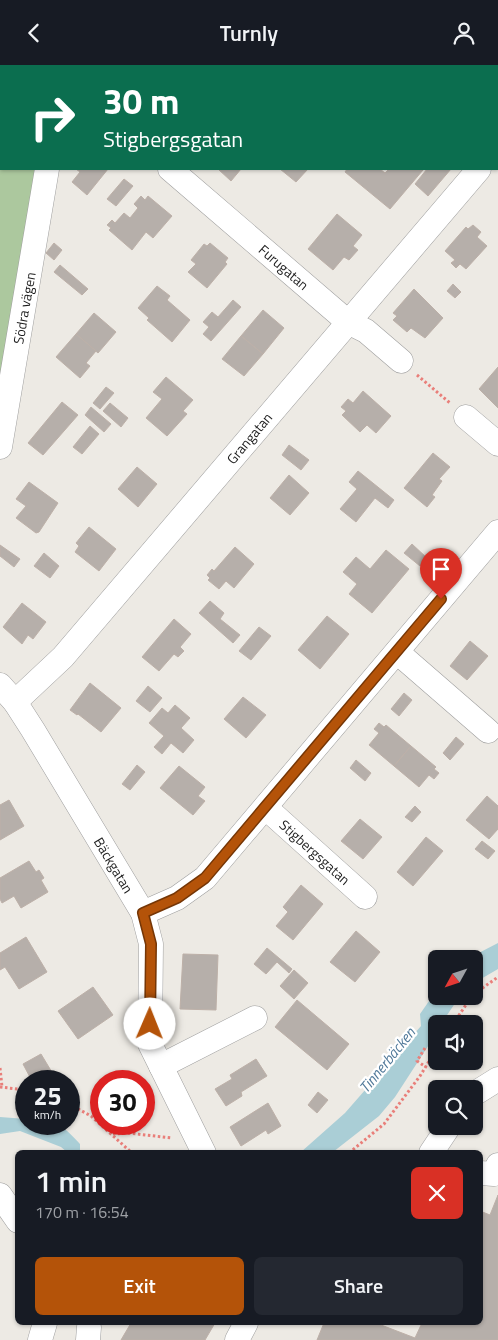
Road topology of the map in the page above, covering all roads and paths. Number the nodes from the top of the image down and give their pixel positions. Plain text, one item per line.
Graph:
1 (47, 170) edge
2 (171, 170) edge
3 (478, 170) edge
4 (348, 322) junction
5 (401, 361) dead end
6 (466, 417) dead end
7 (498, 444) edge
8 (0, 447) edge
9 (498, 532) edge
10 (397, 652) junction
11 (8, 693) edge
12 (488, 731) dead end
13 (266, 808) junction
14 (364, 897) dead end
15 (143, 913) junction
16 (498, 977) edge
17 (483, 988) edge
18 (255, 1018) dead end
19 (425, 1048) dead end
20 (428, 1064) edge
21 (161, 1066) junction
22 (426, 1067) junction
23 (0, 1068) edge
24 (498, 1079) edge
25 (1, 1087) edge
26 (483, 1088) edge
27 (15, 1089) edge
28 (114, 1135) edge
29 (146, 1135) edge
30 (443, 1135) edge
31 (200, 1144) edge
32 (129, 1150) edge
33 (353, 1150) edge
34 (433, 1150) edge
35 (498, 1165) edge
36 (483, 1173) edge
37 (0, 1195) edge
38 (15, 1217) edge
39 (44, 1325) edge
40 (245, 1325) edge
41 (40, 1340) edge
42 (237, 1340) edge

1 - 8 street, Södra vägen
2 - 4 street, Furugatan
3 - 4 street, Grangatan
4 - 5 street, Furugatan
4 - 11 street, Grangatan
6 - 7 street
9 - 10 street
10 - 12 street
10 - 13 street
11 - 15 street, Bäckgatan
13 - 14 street, Stigbergsgatan
13 - 15 street
15 - 21 street, Bäckgatan
16 - 17 path
18 - 21 street
19 - 22 path
20 - 22 path
21 - 31 street, Bäckgatan
22 - 33 path
23 - 25 path
24 - 26 street
25 - 27 path
28 - 32 path
29 - 31 path
30 - 34 street
35 - 36 street
37 - 38 street
39 - 41 street
40 - 42 street

